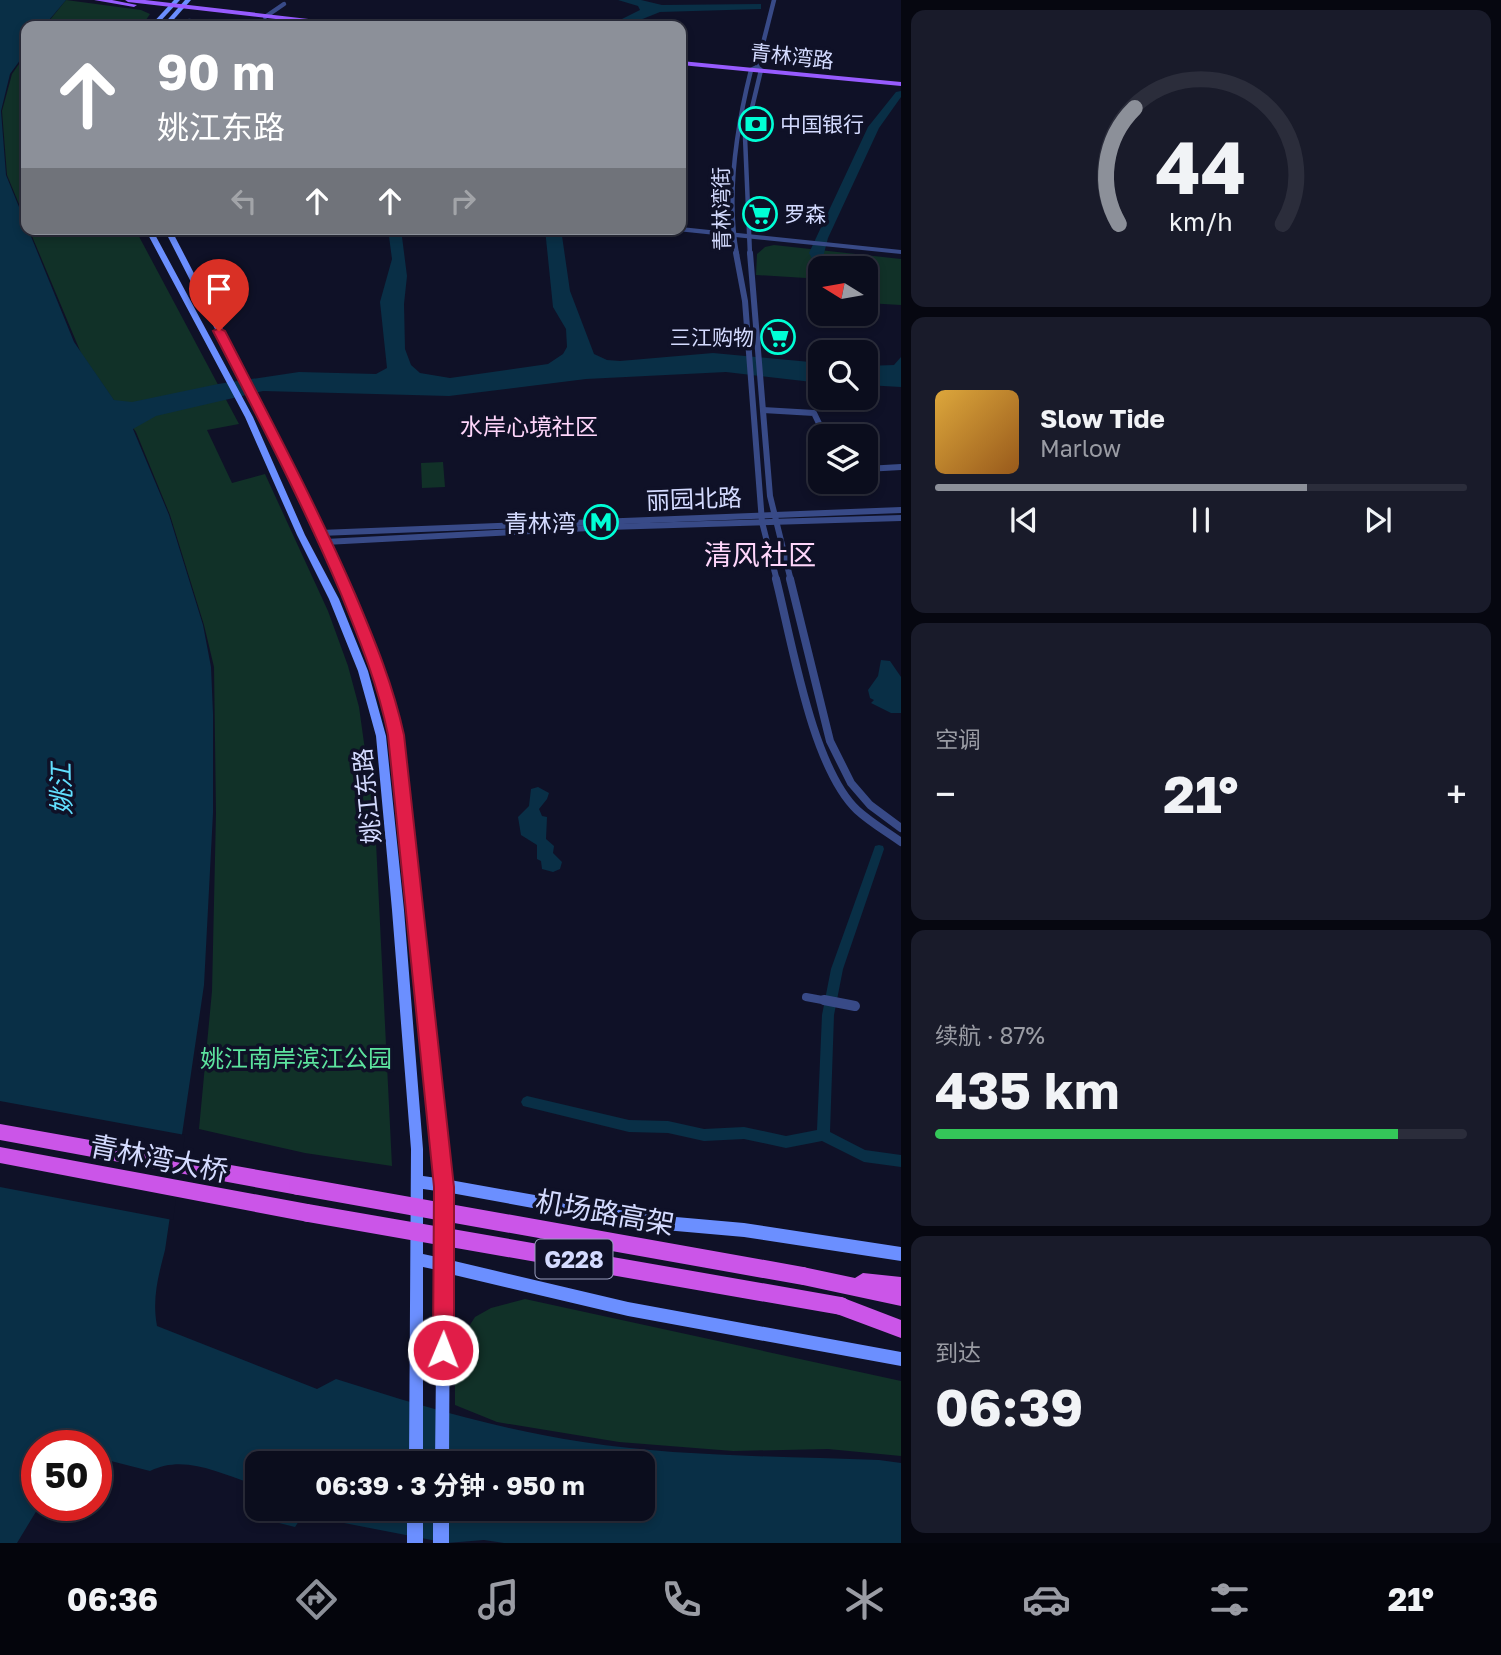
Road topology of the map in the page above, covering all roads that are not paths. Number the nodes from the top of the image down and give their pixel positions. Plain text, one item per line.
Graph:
1 (97, 0) edge
2 (128, 0) edge
3 (188, 0) edge
4 (774, 0) edge
5 (284, 4) dead end
6 (149, 5) junction
7 (175, 6) edge
8 (265, 17) junction
9 (158, 21) edge
10 (283, 21) edge
11 (301, 21) edge
12 (686, 62) edge
13 (756, 69) junction
14 (901, 82) edge
15 (686, 229) edge
16 (733, 233) junction
17 (749, 234) junction
18 (151, 235) edge
19 (170, 235) edge
20 (835, 243) junction
21 (901, 246) edge
22 (901, 252) edge
23 (763, 410) junction
24 (819, 424) edge
25 (901, 467) edge
26 (878, 468) edge
27 (901, 510) edge
28 (761, 518) junction
29 (776, 518) junction
30 (901, 518) edge
31 (322, 538) junction
32 (901, 828) edge
33 (901, 842) edge
34 (806, 997) dead end
35 (855, 1006) dead end
36 (0, 1132) edge
37 (0, 1154) edge
38 (417, 1181) junction
39 (298, 1186) joint
40 (444, 1187) junction
41 (308, 1213) joint
42 (901, 1254) edge
43 (417, 1259) junction
44 (444, 1266) junction
45 (803, 1276) junction
46 (901, 1286) edge
47 (901, 1297) edge
48 (841, 1306) junction
49 (901, 1320) edge
50 (901, 1329) edge
51 (901, 1359) edge
52 (416, 1451) edge
53 (442, 1451) edge
54 (415, 1521) edge
55 (441, 1521) edge
56 (415, 1543) edge
57 (441, 1543) edge

1 - 6 main road
2 - 6 main road
3 - 7 main road
4 - 13 street, 青林湾街
5 - 8 street
6 - 7 main road
7 - 8 main road
7 - 9 main road
7 - 10 main road
8 - 11 main road
12 - 13 main road, 青林湾路
13 - 14 main road, 青林湾路
13 - 16 street, 青林湾街
13 - 17 street, 青林湾街
15 - 16 street
16 - 17 street
16 - 28 street, 青林湾街
17 - 20 street
17 - 23 street, 青林湾街
18 - 38 main road, 姚江东路
19 - 31 main road, 姚江东路
20 - 21 street
20 - 22 street
23 - 24 street
23 - 29 street, 青林湾街
25 - 26 street
27 - 29 street, 丽园北路
28 - 29 street, 丽园北路
28 - 31 street, 丽园北路
28 - 33 street, 青林湾街
29 - 30 street, 丽园北路
29 - 32 street, 青林湾街
31 - 40 main road, 姚江东路
34 - 35 street
36 - 39 highway, 青林湾大桥 / G228
37 - 41 highway, 青林湾大桥 / G228
38 - 40 main road
38 - 43 main road, 姚江东路
39 - 45 highway, 机场路高架 / G228, bridge
40 - 42 main road
40 - 44 main road, 姚江东路
41 - 48 highway, 机场路高架 / G228, bridge
43 - 44 main road
43 - 52 main road, 姚江东路
44 - 51 main road
44 - 53 main road, 姚江东路
45 - 46 highway
45 - 47 highway, 机场路高架 / G228
48 - 49 highway, 机场路高架 / G228
48 - 50 highway
54 - 56 main road
55 - 57 main road

